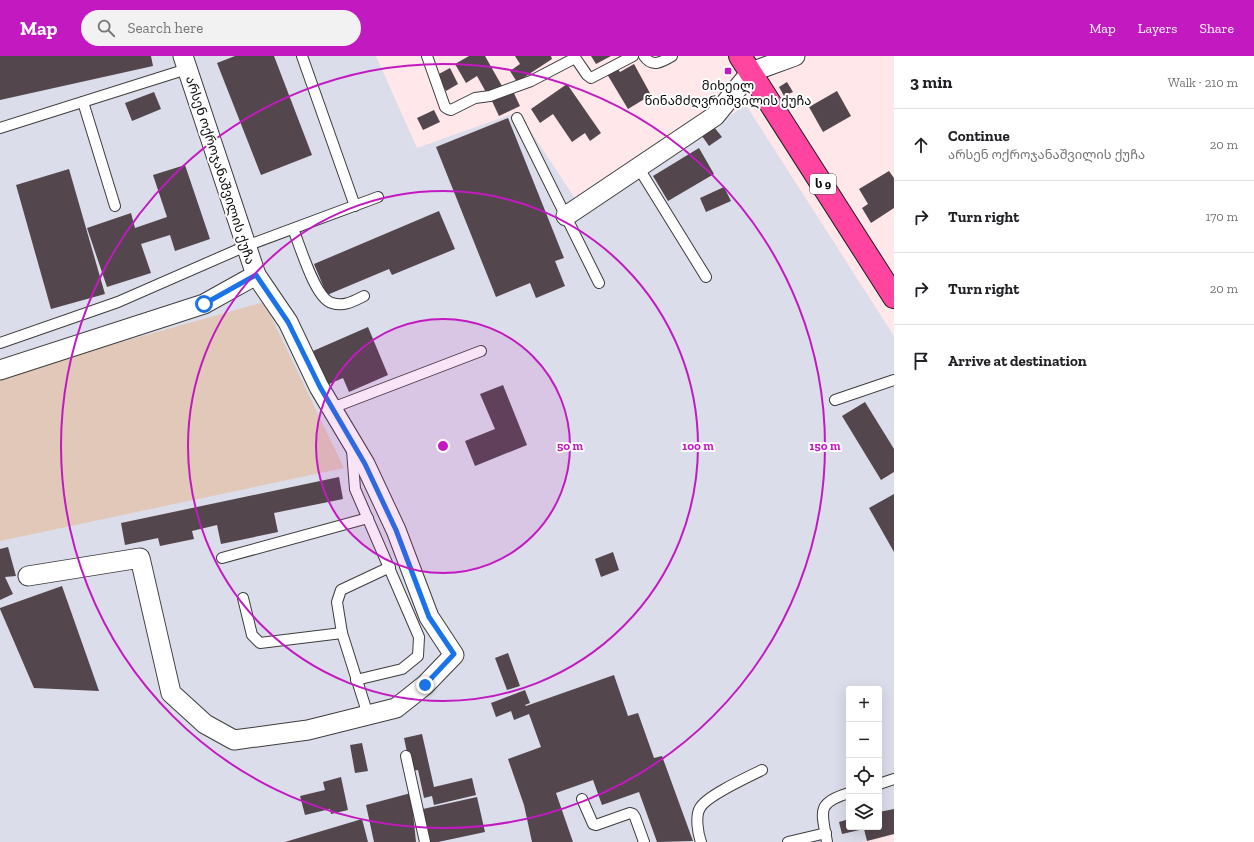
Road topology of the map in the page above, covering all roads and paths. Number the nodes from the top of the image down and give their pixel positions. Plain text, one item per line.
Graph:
1 (302, 56) edge
2 (427, 56) edge
3 (633, 56) edge
4 (644, 56) edge
5 (672, 56) edge
6 (795, 56) edge
7 (575, 57) edge
8 (185, 62) edge
9 (745, 64) edge
10 (83, 102) junction
11 (517, 118) dead end
12 (0, 128) edge
13 (638, 168) junction
14 (378, 197) dead end
15 (115, 206) dead end
16 (355, 206) junction
17 (566, 216) junction
18 (293, 229) junction
19 (246, 246) junction
20 (256, 275) junction
21 (706, 278) dead end
22 (599, 283) dead end
23 (364, 296) dead end
24 (894, 297) edge
25 (0, 343) edge
26 (481, 351) dead end
27 (0, 370) edge
28 (894, 380) edge
29 (834, 400) dead end
30 (332, 408) junction
31 (351, 440) junction
32 (368, 518) junction
33 (222, 558) dead end
34 (390, 567) junction
35 (28, 576) dead end
36 (243, 598) dead end
37 (342, 633) junction
38 (356, 680) junction
39 (368, 716) junction
40 (406, 756) dead end
41 (762, 770) dead end
42 (894, 779) edge
43 (882, 783) edge
44 (846, 794) edge
45 (582, 799) dead end
46 (826, 838) edge
47 (425, 842) edge
48 (644, 842) edge
49 (702, 842) edge
50 (788, 842) edge

1 - 16 lane
2 - 7 lane
3 - 7 lane
4 - 5 lane
6 - 9 street
8 - 10 lane
8 - 19 street, არსენ ოქროჯანაშვილის ქუჩა
9 - 13 street
9 - 24 highway, ს 9
10 - 12 lane
10 - 15 lane
11 - 17 lane
13 - 17 street
13 - 21 lane
14 - 16 lane
16 - 18 lane
17 - 22 lane
18 - 19 lane
18 - 23 lane
19 - 20 street, არსენ ოქროჯანაშვილის ქუჩა
19 - 25 lane
20 - 27 street, არსენ ოქროჯანაშვილის ქუჩა
20 - 30 street
26 - 30 lane
28 - 29 lane
30 - 31 street
31 - 32 lane
31 - 39 street
32 - 33 lane
32 - 34 lane
34 - 37 lane
34 - 38 lane
35 - 39 street
36 - 37 lane
37 - 38 lane
38 - 39 lane
40 - 47 lane
41 - 49 lane
42 - 43 lane
44 - 46 lane
45 - 48 lane
46 - 50 lane

